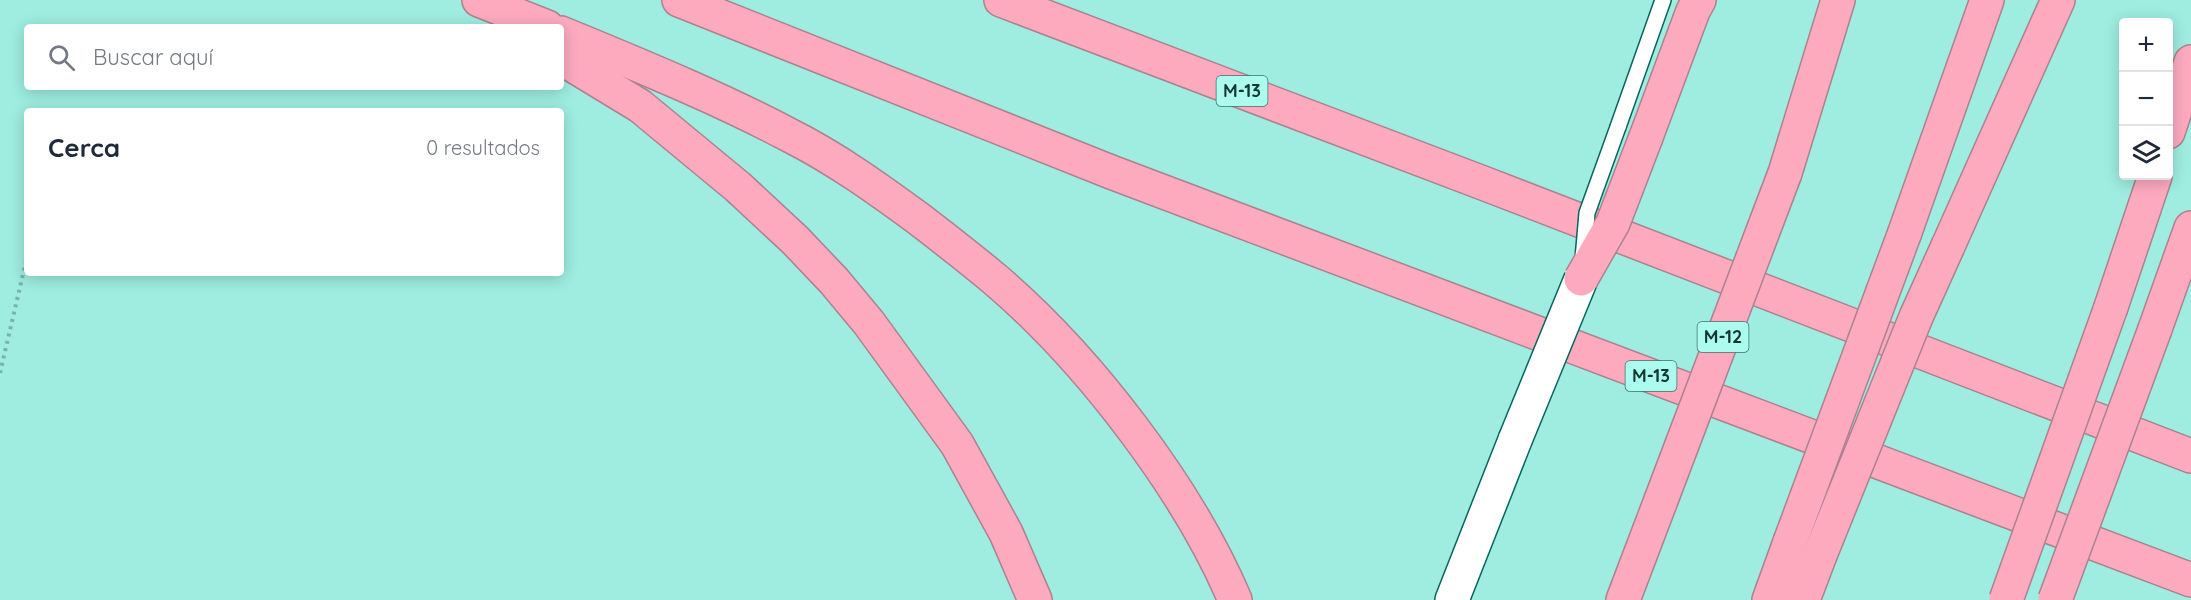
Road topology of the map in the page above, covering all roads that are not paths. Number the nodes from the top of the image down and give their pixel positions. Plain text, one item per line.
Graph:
1 (454, 0) edge
2 (479, 0) edge
3 (679, 0) edge
4 (1001, 0) edge
5 (1663, 0) edge
6 (1699, 0) edge
7 (1838, 0) edge
8 (1987, 0) edge
9 (2058, 0) edge
10 (500, 24) edge
11 (539, 24) edge
12 (564, 34) edge
13 (564, 60) edge
14 (2191, 62) edge
15 (2191, 95) edge
16 (2171, 126) edge
17 (1632, 131) junction
18 (2173, 134) edge
19 (2154, 180) edge
20 (2191, 228) edge
21 (1581, 279) joint
22 (2191, 456) edge
23 (2191, 580) edge
24 (1035, 600) edge
25 (1235, 600) edge
26 (1452, 600) edge
27 (1623, 600) edge
28 (1769, 600) edge
29 (1803, 600) edge
30 (2006, 600) edge
31 (2055, 600) edge

1 - 10 highway
2 - 11 highway
3 - 23 highway, M-13
4 - 22 highway, M-13
5 - 17 lane
6 - 17 highway
7 - 27 highway, M-12, bridge
8 - 28 highway, bridge
9 - 29 highway, bridge
12 - 25 highway
13 - 24 highway
14 - 16 highway
15 - 18 highway
17 - 21 highway, bridge
19 - 30 highway, bridge
20 - 31 highway, bridge
21 - 26 street, bridge

